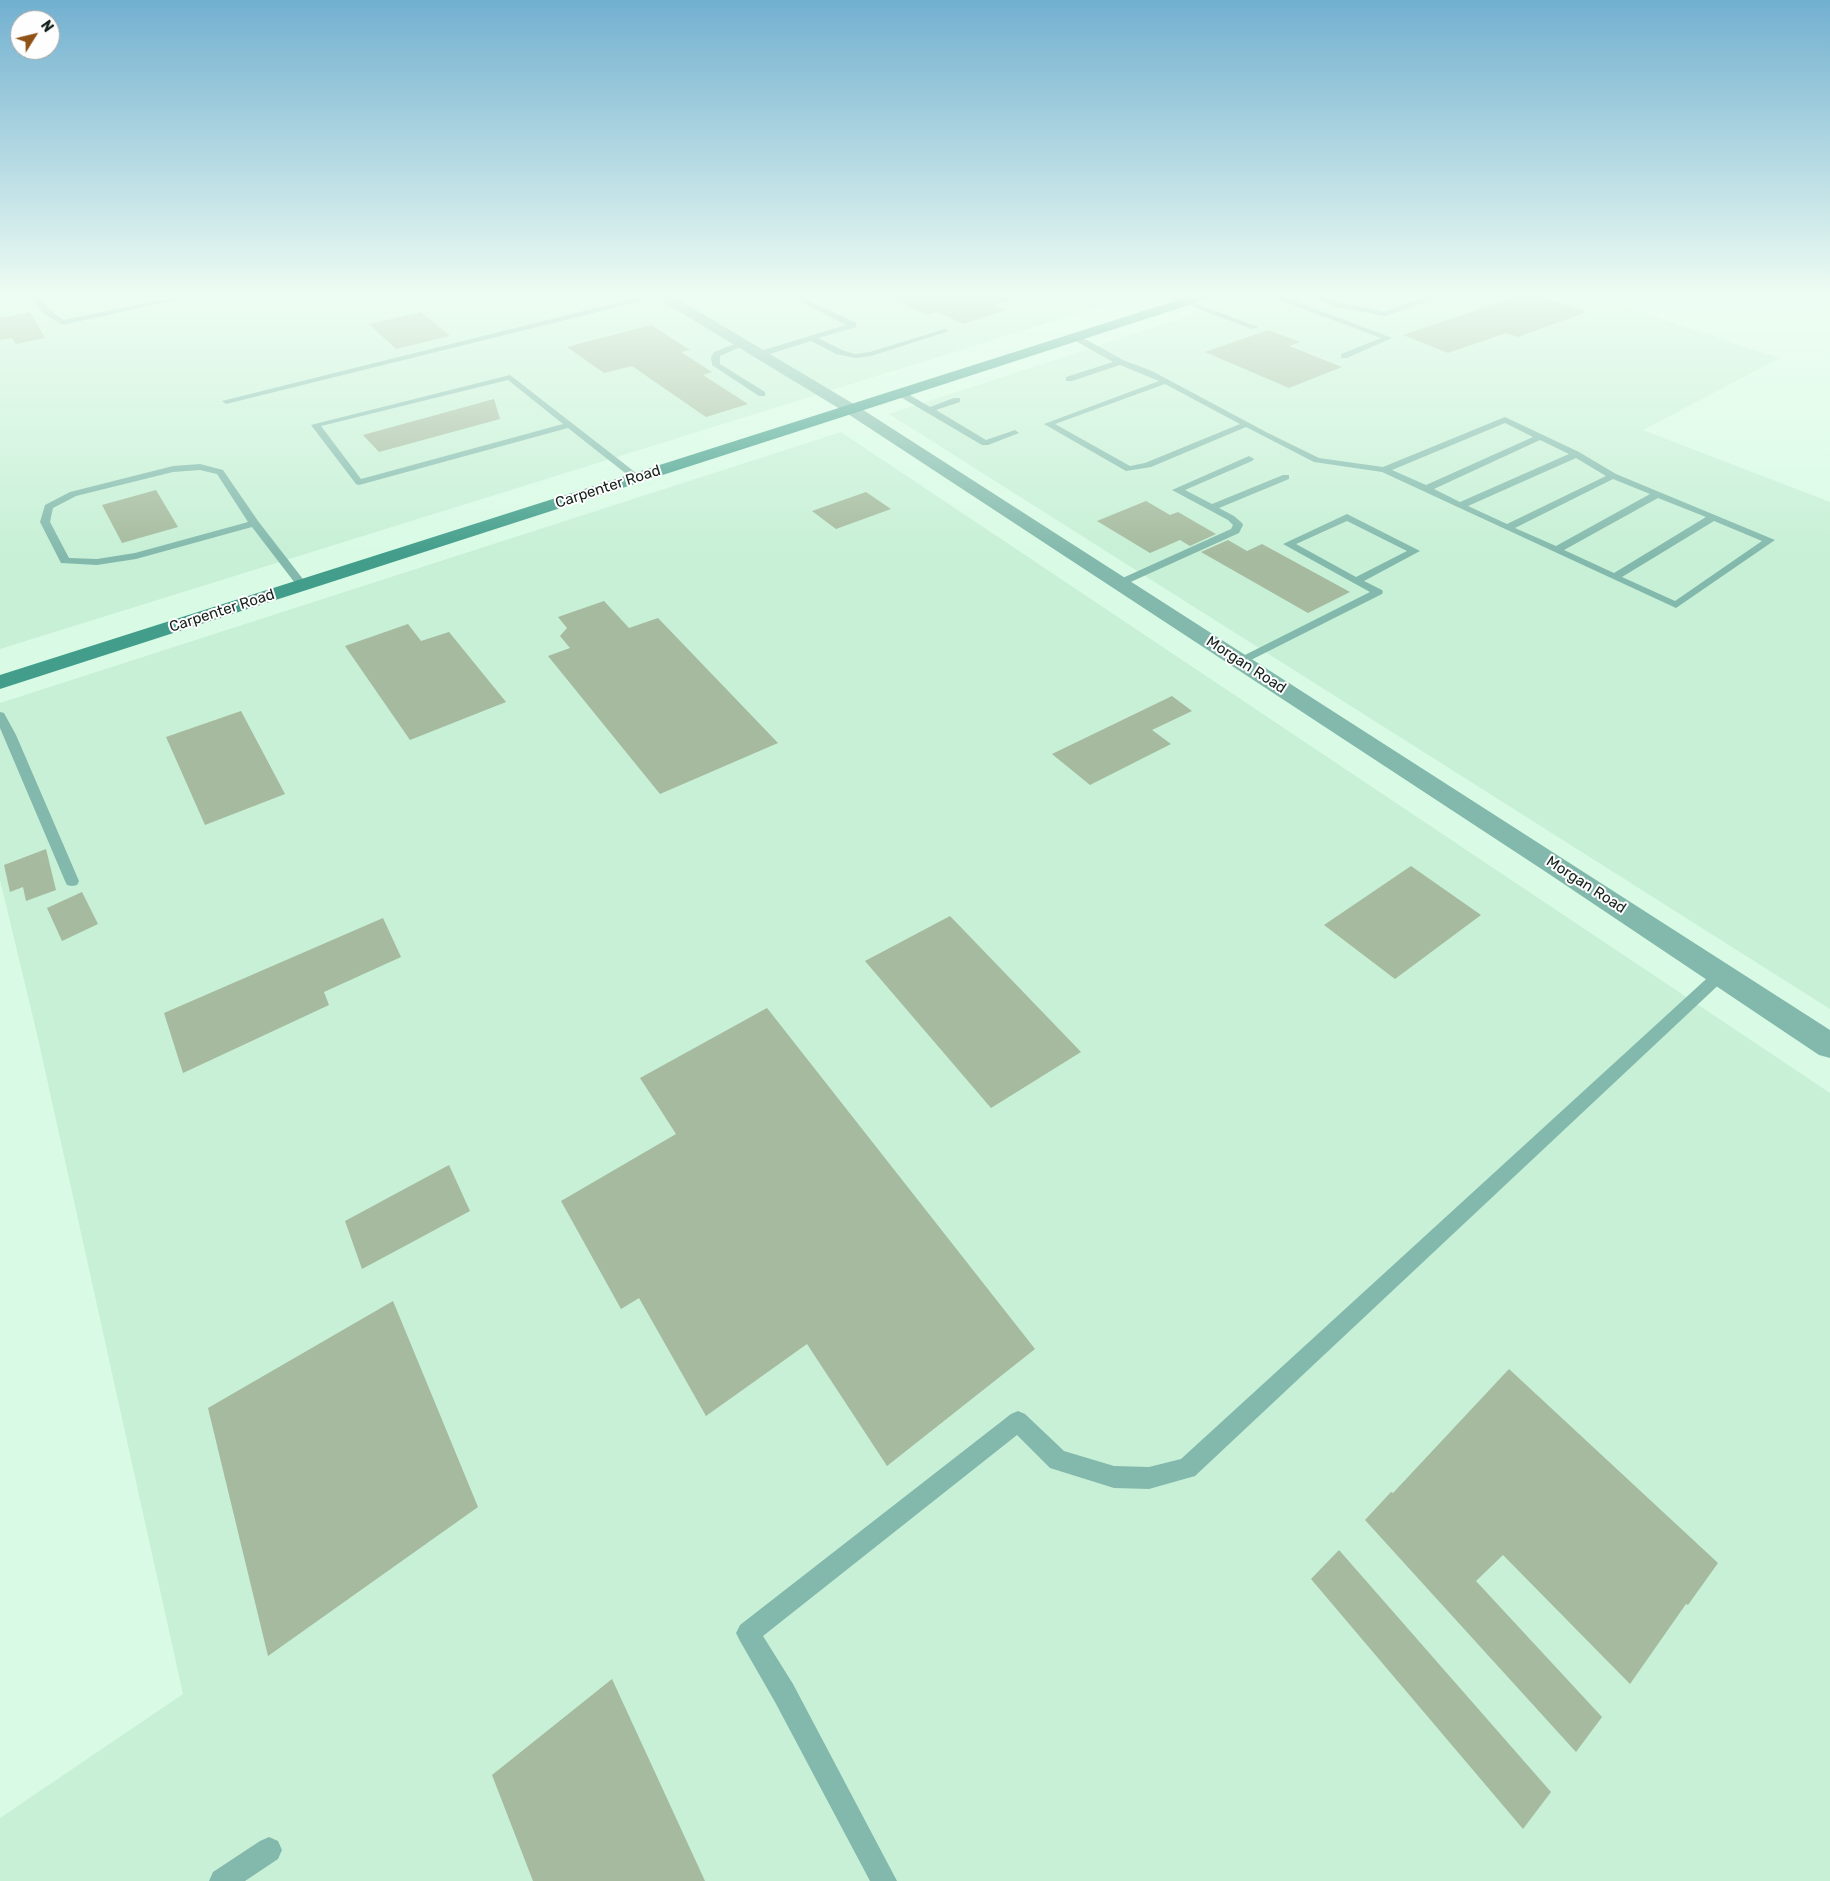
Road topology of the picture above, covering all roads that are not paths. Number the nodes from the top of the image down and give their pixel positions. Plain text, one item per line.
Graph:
1 (312, 380) edge
2 (499, 380) edge
3 (513, 380) edge
4 (739, 380) edge
5 (803, 380) edge
6 (941, 380) edge
7 (1160, 380) edge
8 (1164, 382) junction
9 (900, 393) junction
10 (762, 394) dead end
11 (957, 400) dead end
12 (226, 401) dead end
13 (851, 409) junction
14 (929, 410) junction
15 (1247, 424) junction
16 (570, 425) junction
17 (1015, 432) dead end
18 (1540, 437) junction
19 (1576, 454) junction
20 (1249, 459) dead end
21 (1384, 470) junction
22 (1613, 476) junction
23 (1286, 477) dead end
24 (637, 478) junction
25 (1426, 489) junction
26 (1658, 494) junction
27 (1460, 506) junction
28 (1211, 508) junction
29 (1714, 517) junction
30 (254, 523) junction
31 (1506, 528) junction
32 (1557, 550) junction
33 (1614, 577) junction
34 (1356, 581) junction
35 (1120, 583) junction
36 (302, 586) junction
37 (1241, 661) junction
38 (0, 682) edge
39 (0, 716) edge
40 (72, 881) dead end
41 (1721, 974) junction
42 (1830, 1046) edge
43 (269, 1850) dead end
44 (222, 1881) edge
45 (884, 1881) edge

1 - 12 lane
2 - 16 lane
3 - 16 lane
4 - 10 lane
5 - 13 street, Morgan Road
6 - 9 main road, Carpenter Road
7 - 8 lane
8 - 15 lane
8 - 15 lane
9 - 13 main road, Carpenter Road
9 - 14 lane
11 - 14 lane
13 - 24 main road, Carpenter Road
13 - 35 street, Morgan Road
14 - 17 lane
15 - 21 lane
16 - 24 lane
18 - 19 lane
18 - 21 lane
18 - 25 lane
19 - 22 lane
19 - 27 lane
20 - 28 lane
21 - 25 lane
22 - 26 lane
22 - 31 lane
23 - 28 lane
24 - 36 main road, Carpenter Road
25 - 27 lane
26 - 29 lane
26 - 32 lane
27 - 31 lane
28 - 35 lane
29 - 33 lane
29 - 33 lane
30 - 30 lane
30 - 36 lane
31 - 32 lane
32 - 33 lane
34 - 34 lane
34 - 37 lane
35 - 37 street, Morgan Road
36 - 38 main road, Carpenter Road
37 - 41 street, Morgan Road
39 - 40 lane
41 - 42 street, Morgan Road
41 - 45 lane
43 - 44 lane

